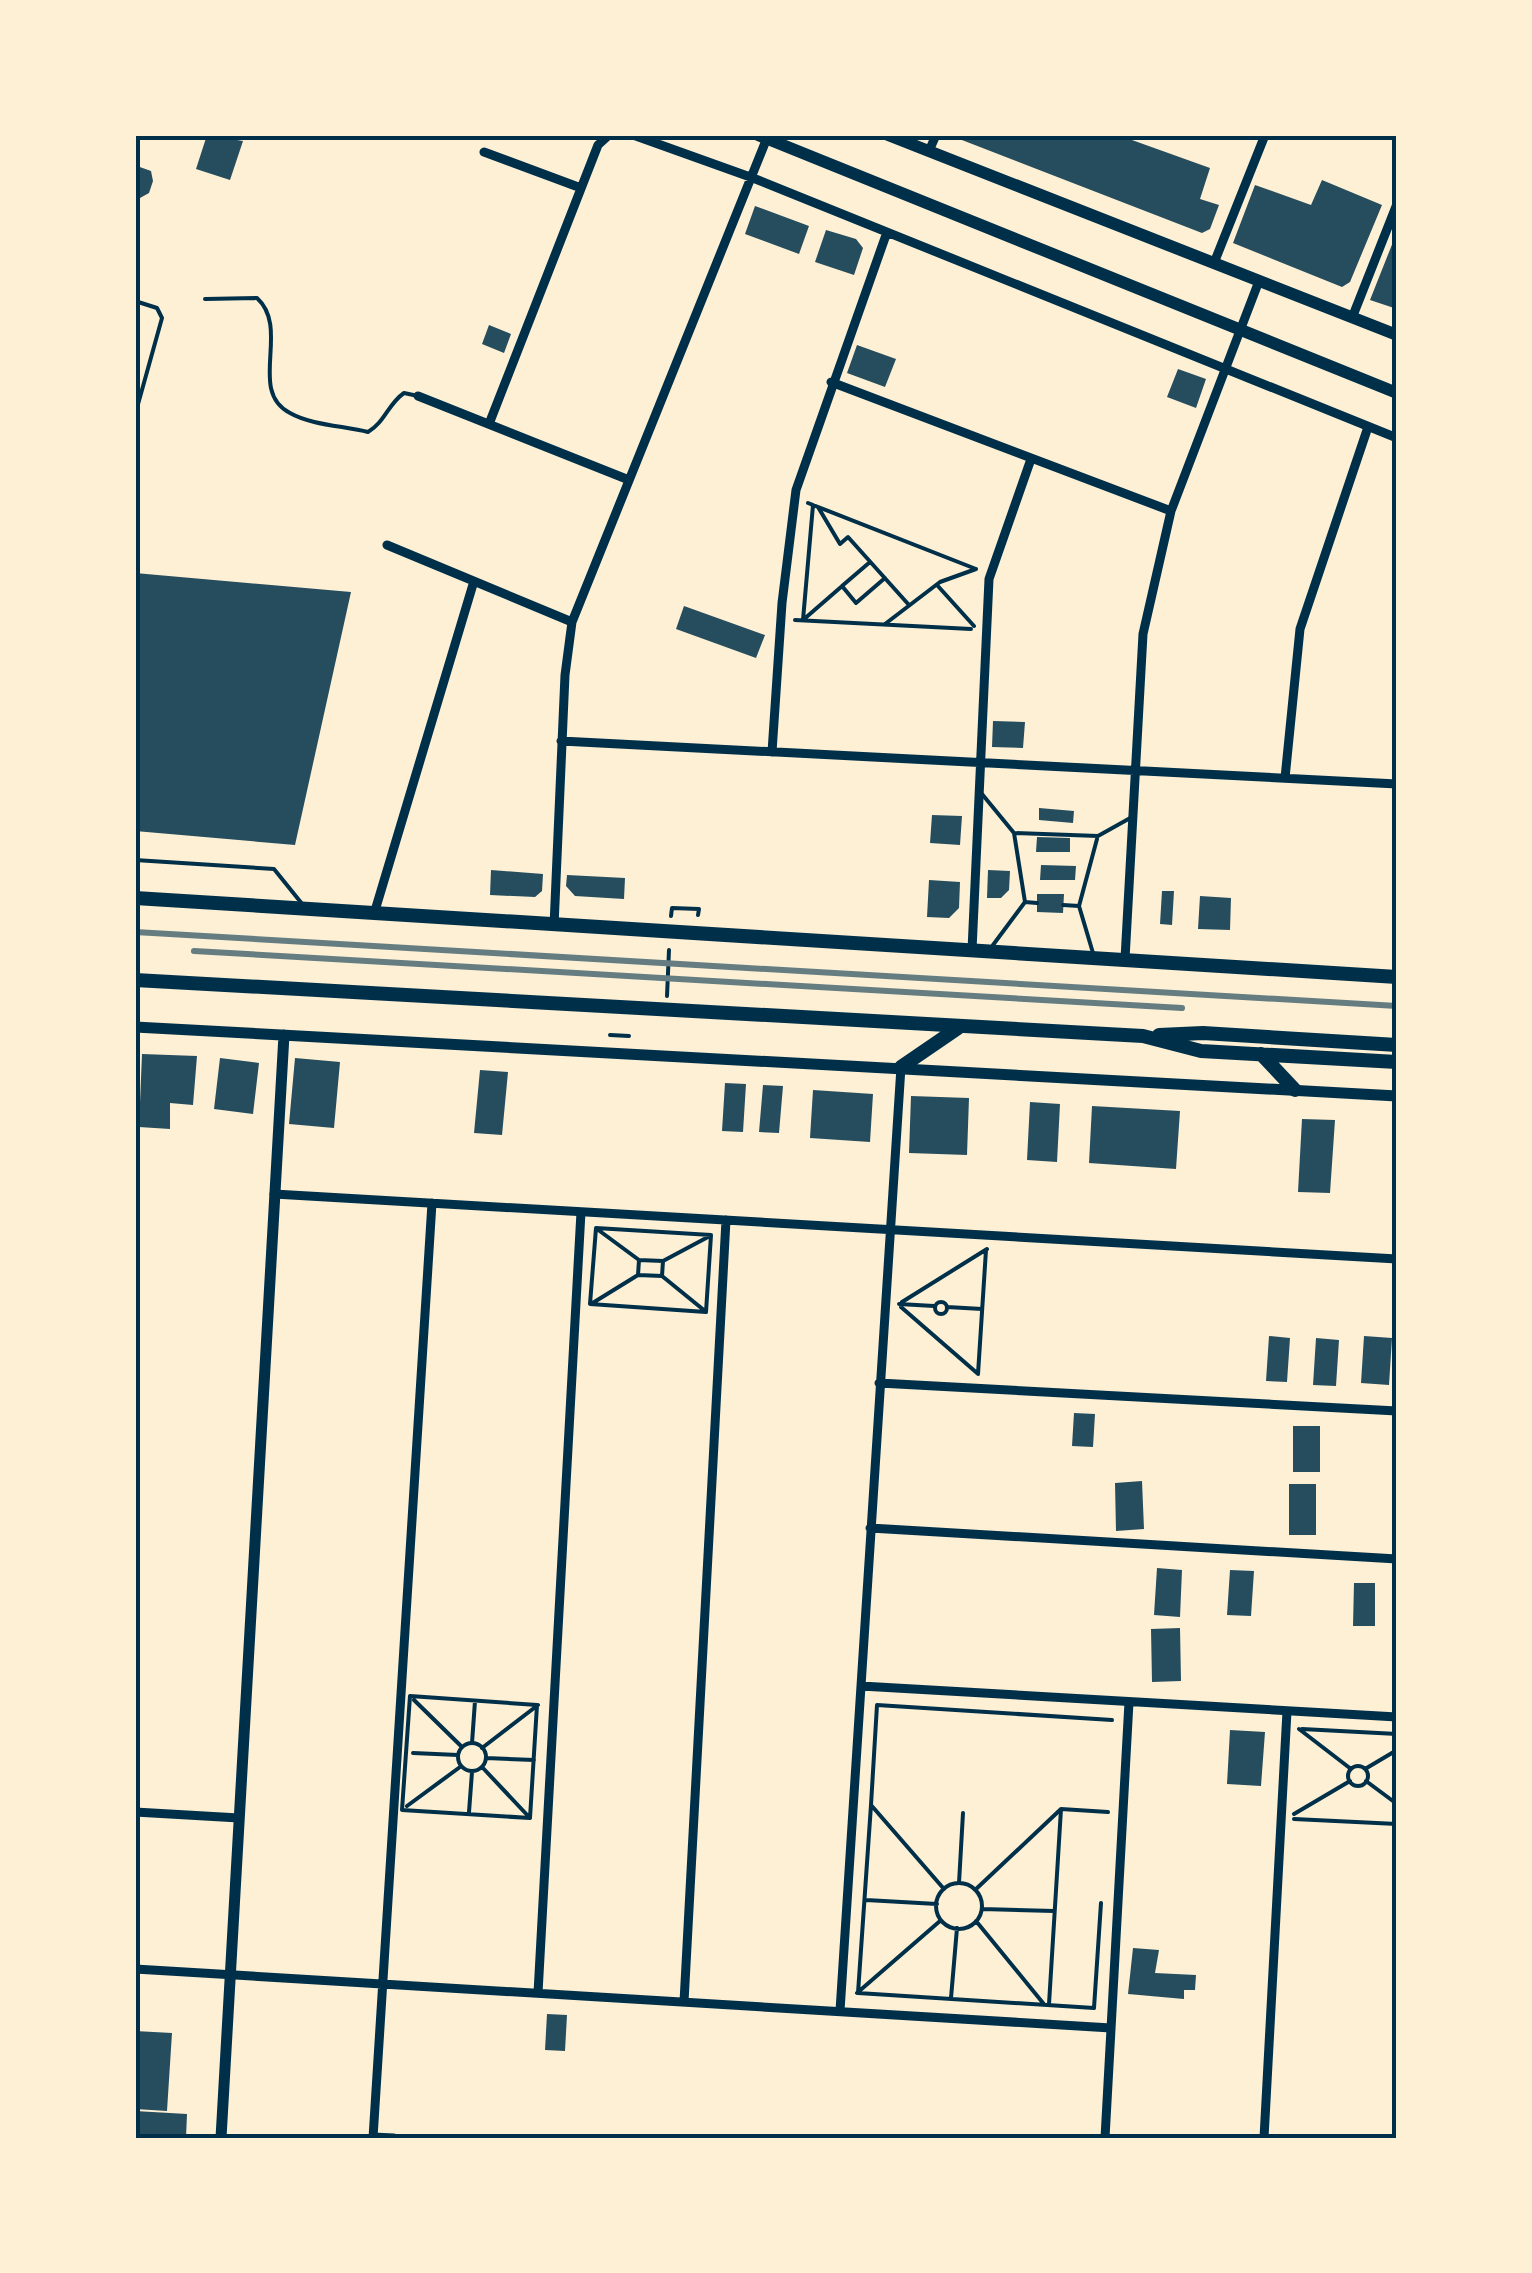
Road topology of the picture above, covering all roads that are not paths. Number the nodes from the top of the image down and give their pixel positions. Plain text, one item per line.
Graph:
1 (609, 135) edge
2 (633, 135) edge
3 (888, 135) edge
4 (936, 135) edge
5 (1265, 135) edge
6 (764, 136) edge
7 (929, 151) junction
8 (484, 152) dead end
9 (753, 178) junction
10 (581, 188) junction
11 (1397, 204) edge
12 (886, 235) junction
13 (1214, 263) junction
14 (1259, 281) junction
15 (205, 299) dead end
16 (135, 301) edge
17 (1352, 318) junction
18 (1241, 328) junction
19 (1397, 335) edge
20 (1224, 370) junction
21 (831, 382) junction
22 (1397, 392) edge
23 (418, 396) joint
24 (135, 415) edge
25 (490, 424) junction
26 (1368, 427) junction
27 (1397, 438) edge
28 (1032, 459) junction
29 (629, 480) junction
30 (1171, 510) junction
31 (387, 545) dead end
32 (474, 582) junction
33 (572, 622) junction
34 (561, 741) junction
35 (772, 752) junction
36 (982, 764) junction
37 (1134, 773) junction
38 (1285, 778) junction
39 (1397, 784) edge
40 (980, 792) junction
41 (1132, 817) junction
42 (1014, 832) junction
43 (1098, 836) junction
44 (135, 860) edge
45 (135, 898) edge
46 (1025, 902) junction
47 (1037, 903) dead end
48 (1063, 905) dead end
49 (1079, 906) junction
50 (306, 908) junction
51 (374, 914) junction
52 (554, 926) junction
53 (972, 950) junction
54 (988, 951) junction
55 (1094, 958) junction
56 (1125, 959) junction
57 (1397, 977) edge
58 (135, 980) edge
59 (135, 1027) edge
60 (959, 1028) junction
61 (284, 1035) junction
62 (1143, 1036) junction
63 (1397, 1044) edge
64 (1261, 1054) junction
65 (1397, 1062) edge
66 (901, 1068) junction
67 (1295, 1090) junction
68 (1397, 1096) edge
69 (274, 1194) junction
70 (432, 1203) junction
71 (581, 1212) junction
72 (726, 1220) junction
73 (889, 1229) junction
74 (1397, 1259) edge
75 (879, 1383) junction
76 (1397, 1411) edge
77 (870, 1528) junction
78 (1397, 1559) edge
79 (860, 1686) junction
80 (1129, 1702) junction
81 (1287, 1711) junction
82 (1397, 1717) edge
83 (135, 1812) edge
84 (239, 1818) junction
85 (135, 1969) edge
86 (230, 1975) junction
87 (383, 1984) junction
88 (538, 1993) junction
89 (684, 2002) junction
90 (840, 2012) junction
91 (1111, 2028) junction
92 (373, 2137) edge
93 (221, 2138) edge
94 (394, 2138) edge
95 (1105, 2138) edge
96 (1264, 2138) edge

1 - 10 street
2 - 9 street
3 - 7 main road
4 - 7 street
5 - 13 street
6 - 9 street
6 - 18 main road
7 - 13 main road
8 - 10 street
9 - 12 street
9 - 29 street
10 - 25 street
11 - 17 street
12 - 20 street
12 - 21 street
13 - 14 main road
14 - 17 main road
14 - 18 street
15 - 23 lane
16 - 24 lane
17 - 19 main road
18 - 20 street
18 - 22 main road
20 - 26 street
20 - 30 street
21 - 28 street
21 - 35 street
23 - 25 street
25 - 29 street
26 - 27 street
26 - 38 street
28 - 30 street
28 - 36 street
29 - 33 street
30 - 37 street
31 - 32 street
32 - 33 street
32 - 51 street
33 - 34 street
34 - 35 street
34 - 52 street
35 - 36 street
36 - 37 street
36 - 40 street
37 - 38 street
37 - 41 street
38 - 39 street
40 - 42 lane
40 - 53 street
41 - 43 lane
41 - 56 street
42 - 43 lane
42 - 46 lane
43 - 49 lane
44 - 50 lane
45 - 50 main road
46 - 47 lane
46 - 54 lane
48 - 49 lane
49 - 55 lane
50 - 51 main road
51 - 52 main road
52 - 53 main road
53 - 54 main road
54 - 55 main road
55 - 56 main road
56 - 57 main road
58 - 60 main road
59 - 61 street
60 - 62 main road
60 - 66 main road
61 - 66 street
61 - 69 street
62 - 63 main road
62 - 64 main road
64 - 65 main road
64 - 67 main road
66 - 67 street
66 - 73 street
67 - 68 street
69 - 70 street
69 - 84 street
70 - 71 street
70 - 87 street
71 - 72 street
71 - 88 street
72 - 73 street
72 - 89 street
73 - 74 street
73 - 75 street
75 - 76 street
75 - 77 street
77 - 78 street
77 - 79 street
79 - 80 street
79 - 90 street
80 - 81 street
80 - 91 street
81 - 82 street
81 - 96 street
83 - 84 street
84 - 86 street
85 - 86 street
86 - 87 street
86 - 93 street
87 - 88 street
87 - 92 street
88 - 89 street
89 - 90 street
90 - 91 street
91 - 95 street
92 - 94 street

